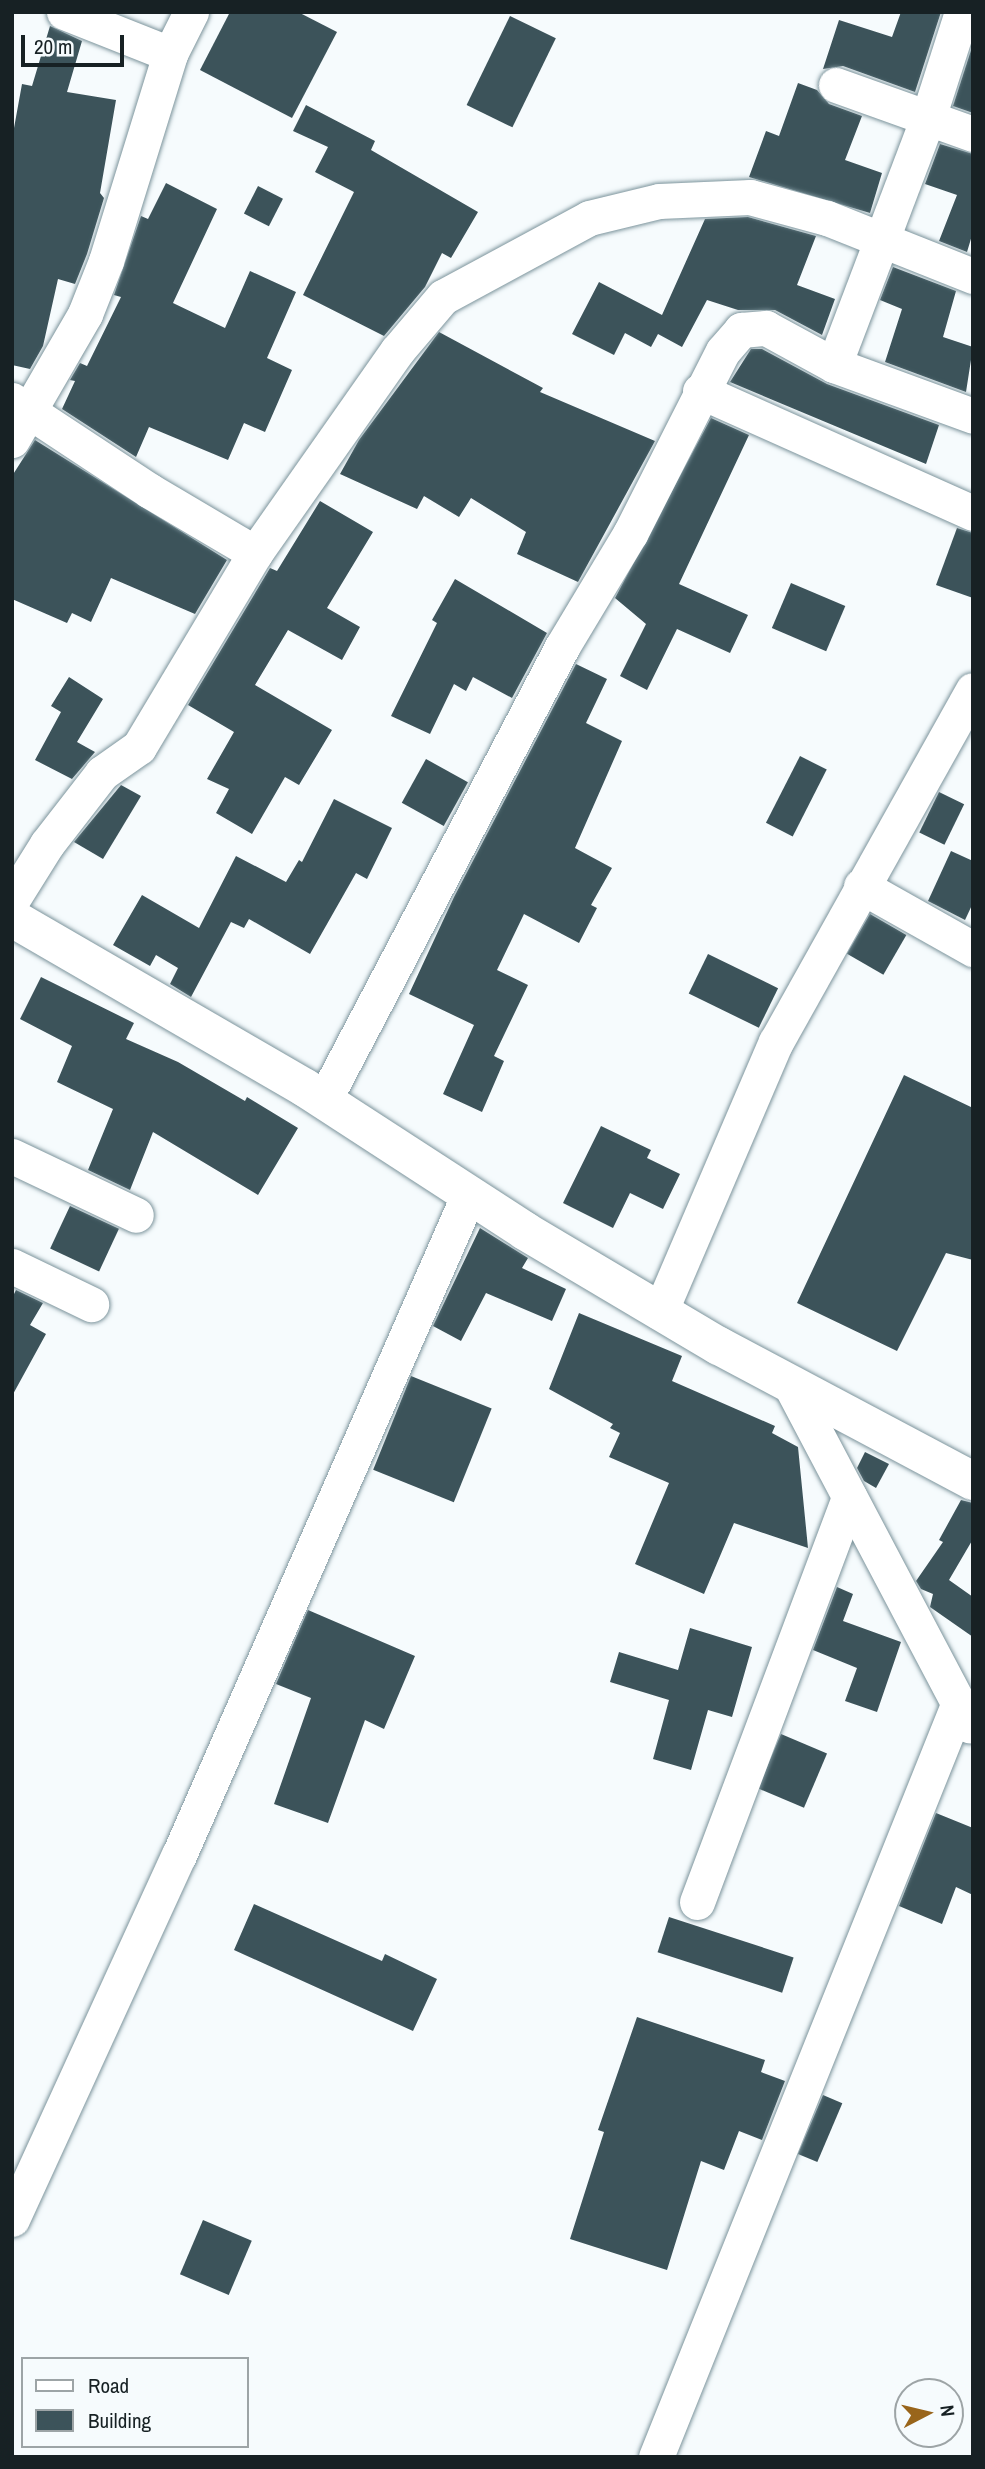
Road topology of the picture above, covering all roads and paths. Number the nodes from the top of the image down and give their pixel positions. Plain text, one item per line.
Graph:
1 (64, 12) edge
2 (191, 12) edge
3 (962, 12) edge
4 (101, 19) edge
5 (170, 54) junction
6 (836, 85) dead end
7 (928, 118) junction
8 (973, 134) edge
9 (879, 239) junction
10 (973, 275) edge
11 (834, 365) junction
12 (700, 391) junction
13 (973, 416) edge
14 (19, 417) edge
15 (973, 513) edge
16 (255, 553) junction
17 (973, 690) edge
18 (861, 886) junction
19 (12, 900) edge
20 (12, 918) edge
21 (973, 949) edge
22 (324, 1100) junction
23 (12, 1156) edge
24 (469, 1194) junction
25 (136, 1215) dead end
26 (12, 1266) edge
27 (91, 1304) dead end
28 (660, 1312) junction
29 (790, 1384) junction
30 (973, 1480) edge
31 (849, 1497) junction
32 (966, 1719) edge
33 (696, 1902) dead end
34 (12, 2219) edge
35 (656, 2457) edge

1 - 4 street
2 - 5 street
3 - 7 street
4 - 5 street
5 - 14 street
6 - 7 street
7 - 8 street
7 - 9 street
9 - 10 street
9 - 11 street
9 - 16 street
11 - 12 street
11 - 13 street
12 - 15 street
12 - 22 street
14 - 16 street
16 - 19 street
17 - 18 street
18 - 21 street
18 - 28 street
20 - 22 main road
22 - 24 main road
23 - 25 street
24 - 28 main road
24 - 34 street
26 - 27 street
28 - 29 main road
29 - 30 main road
29 - 31 street
31 - 32 street
31 - 33 street
32 - 35 street

